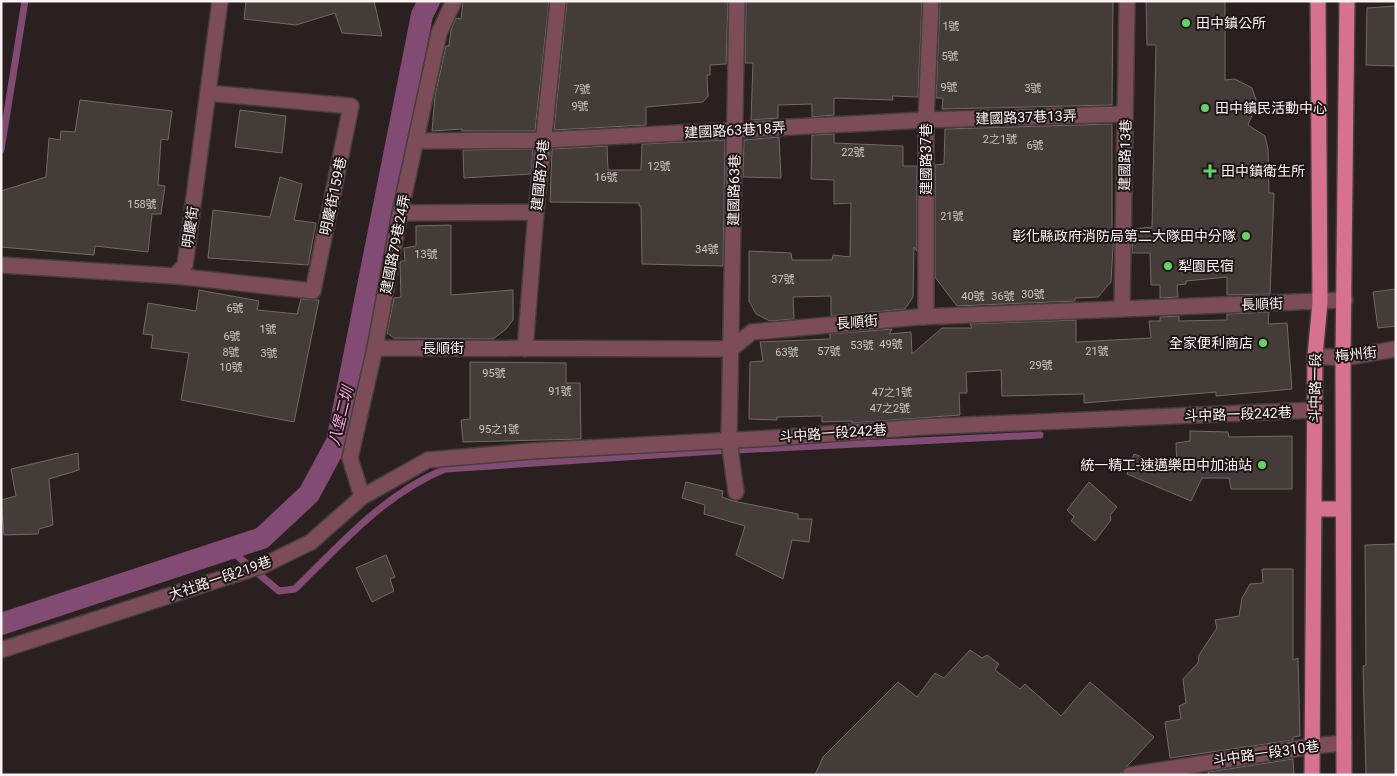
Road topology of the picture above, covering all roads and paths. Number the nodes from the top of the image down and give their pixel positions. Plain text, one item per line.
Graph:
1 (220, 1) edge
2 (454, 1) edge
3 (558, 1) edge
4 (737, 1) edge
5 (931, 1) edge
6 (1127, 1) edge
7 (1318, 1) edge
8 (1347, 1) edge
9 (208, 93) junction
10 (1126, 114) junction
11 (926, 120) junction
12 (736, 130) junction
13 (544, 140) junction
14 (416, 141) junction
15 (536, 212) junction
16 (400, 213) junction
17 (1, 265) edge
18 (175, 276) junction
19 (1345, 300) junction
20 (1320, 302) junction
21 (1122, 308) junction
22 (926, 317) junction
23 (375, 348) junction
24 (525, 349) junction
25 (731, 349) junction
26 (1396, 349) edge
27 (1315, 356) junction
28 (1343, 358) junction
29 (1315, 410) junction
30 (729, 440) junction
31 (736, 492) dead end
32 (362, 497) junction
33 (1314, 509) junction
34 (1343, 509) junction
35 (1, 650) edge
36 (1344, 743) junction
37 (1313, 746) junction
38 (1130, 775) edge
39 (1312, 775) edge
40 (1344, 775) edge

1 - 9 street, 明慶街
2 - 14 street, 建國路79巷24弄
3 - 13 street, 建國路79巷
4 - 12 street, 建國路63巷
5 - 11 street, 建國路37巷
6 - 10 street, 建國路13巷
7 - 20 main road, 斗中路一段
8 - 19 main road, 斗中路一段
9 - 18 street, 明慶街
9 - 18 street, 明慶街159巷
10 - 11 street, 建國路37巷13弄
10 - 21 street, 建國路13巷
11 - 12 street, 建國路63巷18弄
11 - 22 street, 建國路37巷
12 - 13 street, 建國路63巷18弄
12 - 25 street, 建國路63巷
13 - 14 street
13 - 15 street, 建國路79巷
14 - 16 street, 建國路79巷24弄
15 - 16 street
15 - 24 street, 建國路79巷
16 - 23 street, 建國路79巷24弄
17 - 18 street
19 - 20 street, 長順街
19 - 28 main road, 斗中路一段
20 - 21 street, 長順街
20 - 27 main road, 斗中路一段
21 - 22 street, 長順街
22 - 25 street, 長順街
23 - 24 street, 長順街
23 - 32 street
24 - 25 street, 長順街
25 - 30 street, 建國路63巷
26 - 28 street, 梅州街
27 - 28 street, 梅州街
27 - 29 main road, 斗中路一段
28 - 34 main road, 斗中路一段
29 - 30 street, 斗中路一段242巷
29 - 33 main road, 斗中路一段
30 - 31 street, 建國路63巷
30 - 32 street, 斗中路一段242巷
32 - 35 street, 大社路一段219巷
33 - 34 main road
33 - 37 main road, 斗中路一段
34 - 36 main road, 斗中路一段
36 - 37 street, 斗中路一段310巷
36 - 40 main road, 斗中路一段
37 - 38 street, 斗中路一段310巷
37 - 39 main road, 斗中路一段

